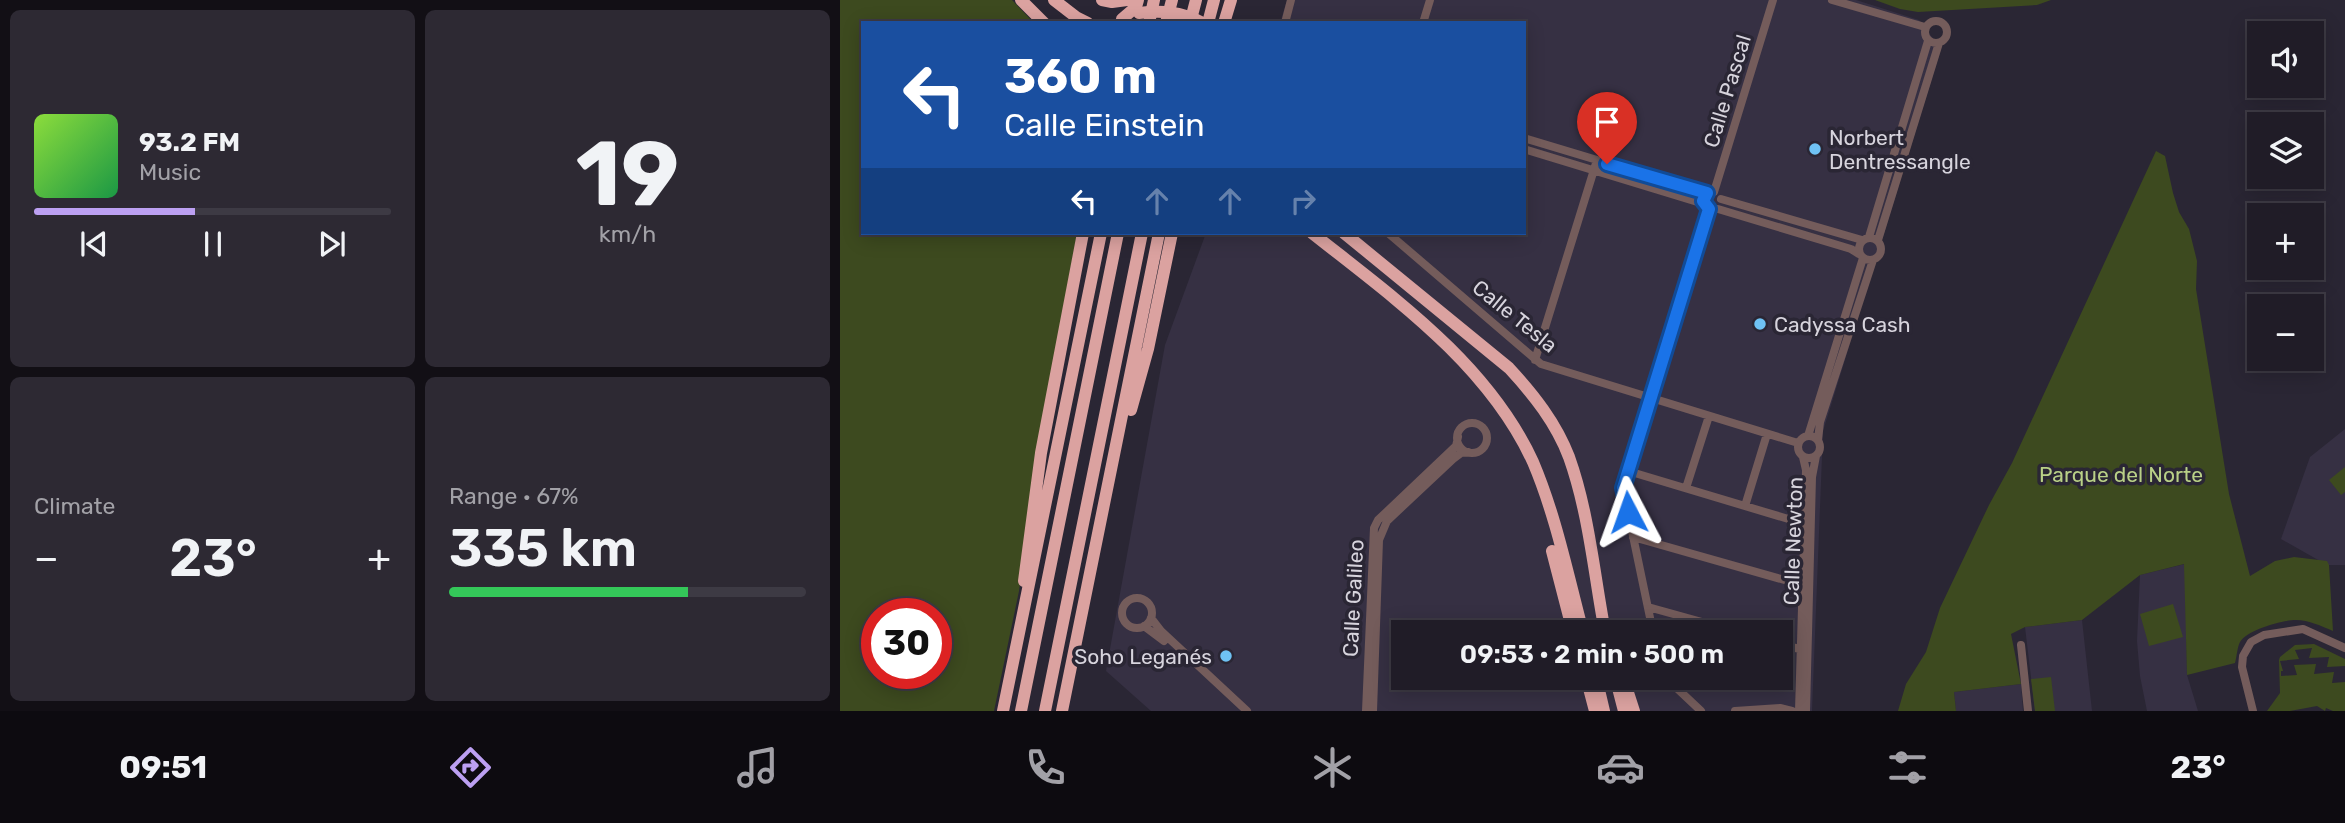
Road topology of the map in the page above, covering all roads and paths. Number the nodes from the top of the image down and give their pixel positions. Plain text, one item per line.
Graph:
1 (1021, 0) edge
2 (1054, 0) edge
3 (1102, 0) edge
4 (1127, 0) edge
5 (1154, 0) edge
6 (1172, 0) edge
7 (1196, 0) edge
8 (1213, 0) edge
9 (1232, 0) edge
10 (1291, 0) edge
11 (1430, 0) edge
12 (1773, 0) edge
13 (1832, 0) edge
14 (1142, 12) edge
15 (1040, 21) edge
16 (1084, 21) edge
17 (1119, 21) edge
18 (1167, 21) edge
19 (1191, 21) edge
20 (1199, 21) edge
21 (1206, 21) edge
22 (1225, 21) edge
23 (1231, 21) edge
24 (1286, 21) edge
25 (1424, 21) edge
26 (1925, 27) junction
27 (1928, 41) junction
28 (1939, 43) junction
29 (1526, 139) edge
30 (1526, 150) edge
31 (1597, 160) junction
32 (1594, 170) junction
33 (1710, 193) junction
34 (1721, 199) junction
35 (1710, 207) junction
36 (1084, 235) edge
37 (1101, 235) edge
38 (1118, 235) edge
39 (1142, 235) edge
40 (1159, 235) edge
41 (1172, 235) edge
42 (1314, 235) edge
43 (1346, 235) edge
44 (1390, 235) edge
45 (1866, 239) junction
46 (1878, 240) junction
47 (1861, 256) junction
48 (1873, 260) junction
49 (1458, 358) junction
50 (1535, 359) junction
51 (1651, 398) junction
52 (1709, 416) junction
53 (1767, 434) junction
54 (1808, 436) junction
55 (1458, 437) junction
56 (1818, 440) junction
57 (1798, 443) junction
58 (1468, 452) junction
59 (1816, 456) junction
60 (1803, 457) junction
61 (1628, 471) junction
62 (1686, 488) junction
63 (1745, 506) junction
64 (1804, 521) junction
65 (1102, 522) junction
66 (1633, 537) junction
67 (1802, 585) junction
68 (1648, 607) junction
69 (1151, 618) junction
70 (1570, 620) edge
71 (1580, 620) edge
72 (1603, 620) edge
73 (1651, 620) edge
74 (1695, 620) edge
75 (1144, 626) junction
76 (2021, 645) dead end
77 (1793, 647) edge
78 (2345, 648) edge
79 (1800, 649) junction
80 (1015, 658) junction
81 (1584, 690) edge
82 (1588, 690) edge
83 (1599, 690) edge
84 (1619, 690) edge
85 (1627, 690) edge
86 (1679, 690) edge
87 (1003, 711) edge
88 (1021, 711) edge
89 (1045, 711) edge
90 (1062, 711) edge
91 (1240, 711) edge
92 (1247, 711) edge
93 (1366, 711) edge
94 (1373, 711) edge
95 (1586, 711) edge
96 (1595, 711) edge
97 (1604, 711) edge
98 (1624, 711) edge
99 (1634, 711) edge
100 (1701, 711) edge
101 (1735, 711) edge
102 (1792, 711) edge
103 (1799, 711) edge
104 (1806, 711) edge
105 (2028, 711) edge
106 (2253, 711) edge

1 - 15 highway
2 - 16 highway
3 - 4 highway
5 - 14 highway
6 - 18 highway
7 - 19 highway
8 - 21 highway
9 - 22 highway
9 - 23 highway
10 - 24 street
11 - 25 street
12 - 33 street, Calle Pascal
13 - 26 street
14 - 17 highway
14 - 20 highway, bridge
26 - 27 street
26 - 28 street
27 - 28 street
27 - 45 street
28 - 46 street
29 - 31 street
30 - 32 street
31 - 32 street
31 - 33 street
32 - 35 street
32 - 50 street
33 - 34 street
33 - 35 street, Calle Pascal
34 - 35 street
34 - 45 street
35 - 47 street
35 - 51 street
36 - 80 highway
37 - 80 highway
38 - 88 highway
39 - 89 highway
40 - 65 highway
41 - 65 highway
42 - 49 highway
43 - 72 highway
44 - 50 street, Calle Tesla
45 - 46 street
45 - 47 street
46 - 48 street
47 - 48 street
47 - 54 street
48 - 56 street
49 - 70 highway
49 - 71 highway
50 - 51 street, Calle Tesla
51 - 52 street, Calle Tesla
51 - 61 street
52 - 53 street, Calle Tesla
52 - 62 street
53 - 57 street, Calle Tesla
53 - 63 street
54 - 56 street
54 - 57 street
55 - 58 street
55 - 58 street
55 - 93 street, Calle Galileo
56 - 59 street
57 - 60 street
58 - 94 street, Calle Galileo
59 - 60 street
59 - 104 street, Calle Newton
60 - 64 street, Calle Newton
61 - 62 street
61 - 66 street
62 - 63 street
63 - 64 street
64 - 67 street, Calle Newton
65 - 90 highway
66 - 67 street
66 - 68 street
67 - 79 street, Calle Newton
68 - 73 street
68 - 74 street
69 - 75 street
69 - 75 street
69 - 92 street
75 - 91 street
76 - 105 street
77 - 79 street
78 - 106 street
79 - 103 street, Calle Newton
80 - 87 highway
81 - 95 highway
82 - 96 highway
83 - 97 highway
84 - 98 highway
85 - 99 highway
86 - 100 street
101 - 102 street

